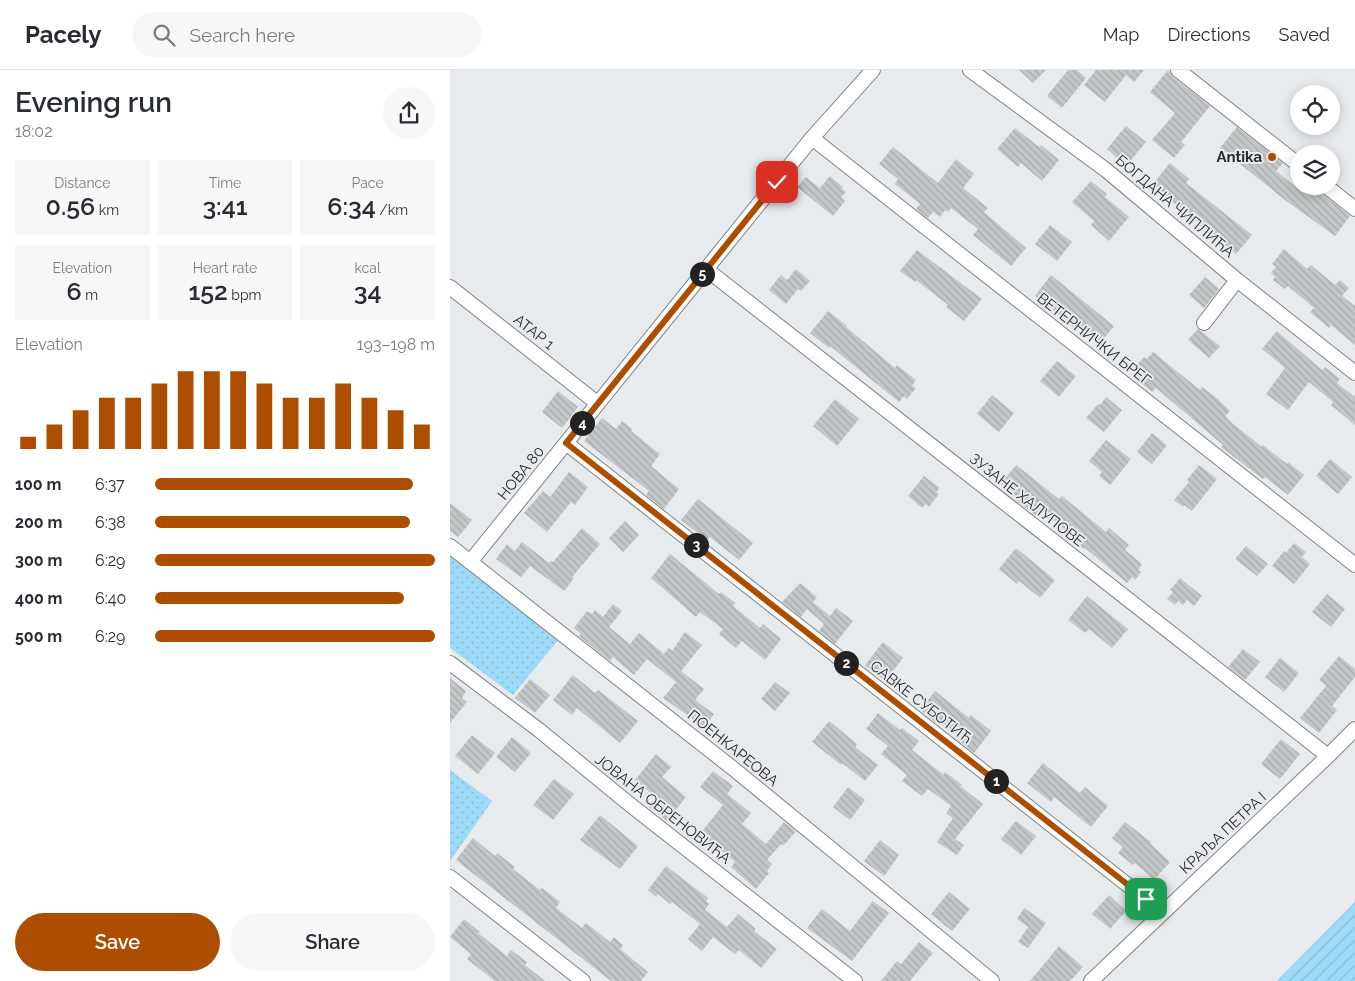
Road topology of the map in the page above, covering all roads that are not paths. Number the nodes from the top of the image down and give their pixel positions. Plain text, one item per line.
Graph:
1 (873, 70) edge
2 (970, 70) edge
3 (1178, 70) edge
4 (812, 138) junction
5 (1290, 158) edge
6 (1337, 195) edge
7 (1355, 209) edge
8 (706, 269) junction
9 (1237, 280) junction
10 (450, 286) edge
11 (1204, 323) dead end
12 (1355, 373) edge
13 (597, 403) junction
14 (566, 443) junction
15 (450, 546) edge
16 (470, 562) junction
17 (1355, 565) edge
18 (450, 663) edge
19 (1355, 728) edge
20 (1328, 756) junction
21 (450, 877) edge
22 (1162, 912) junction
23 (1094, 980) edge
24 (583, 981) edge
25 (855, 981) edge
26 (992, 981) edge

1 - 4 street, НОВА 80
2 - 9 street, БОГДАНА ЧИПЛИЋА
3 - 5 street
4 - 8 street, НОВА 80
4 - 17 street, ВЕТЕРНИЧКИ БРЕГ
6 - 7 street
8 - 13 street, НОВА 80
8 - 20 street, ЗУЗАНЕ ХАЛУПОВЕ
9 - 11 street
9 - 12 street, БОГДАНА ЧИПЛИЋА
10 - 13 street, АТАР 1
13 - 14 street, НОВА 80
14 - 16 street, НОВА 80
14 - 22 street, САВКЕ СУБОТИЋ
15 - 16 street, ПОЕНКАРЕОВА
16 - 26 street, ПОЕНКАРЕОВА
18 - 25 street, ЈОВАНА ОБРЕНОВИЋА
19 - 20 street, КРАЉА ПЕТРА I
20 - 22 street, КРАЉА ПЕТРА I
21 - 24 street
22 - 23 street, КРАЉА ПЕТРА I

